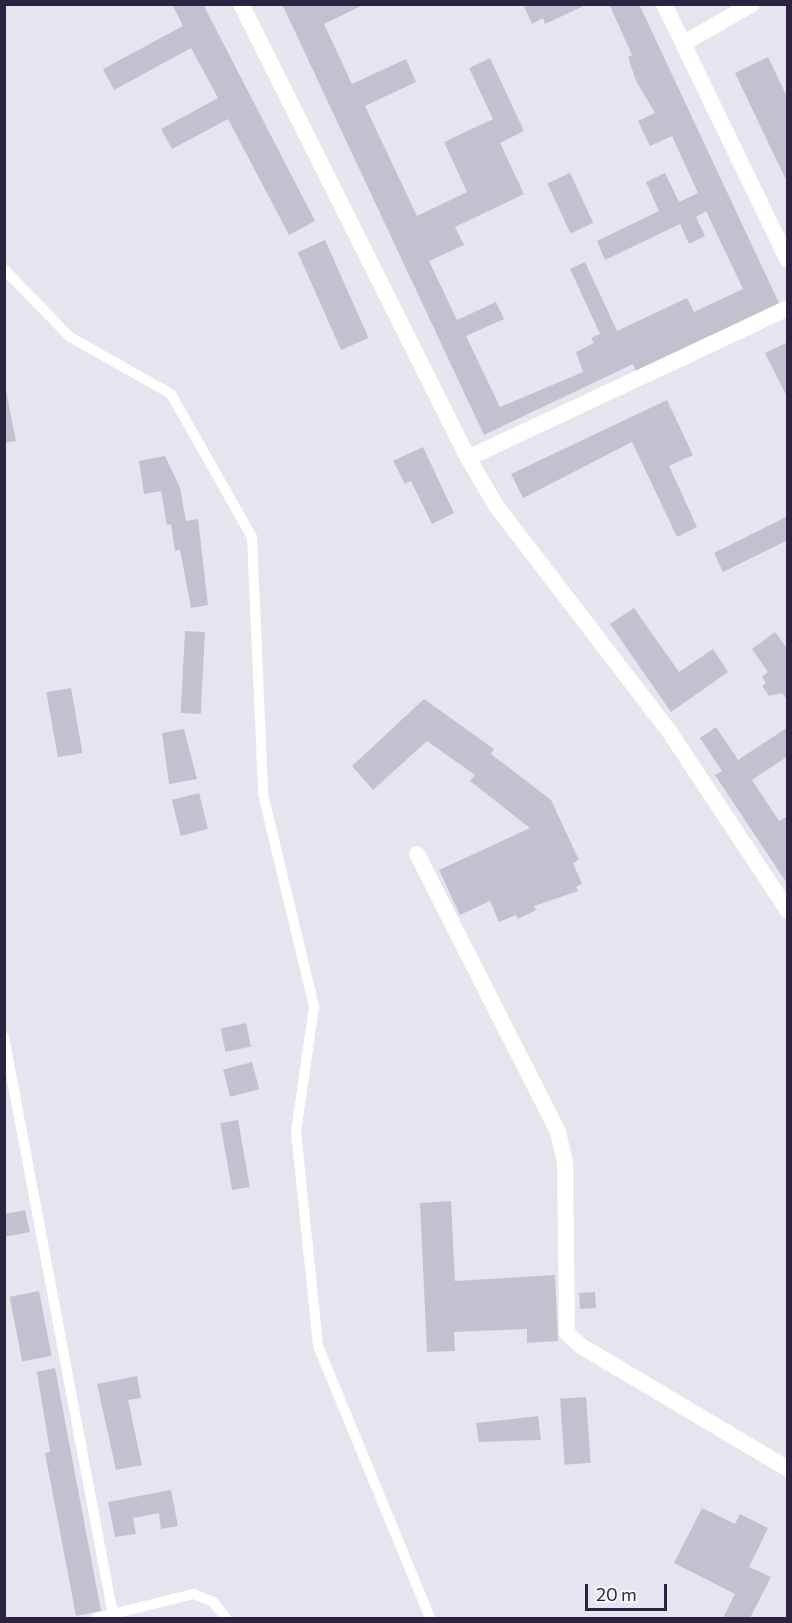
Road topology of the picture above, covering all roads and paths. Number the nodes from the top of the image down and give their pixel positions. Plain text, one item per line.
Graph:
1 (241, 4) edge
2 (664, 4) edge
3 (752, 4) edge
4 (684, 43) junction
5 (788, 260) edge
6 (4, 270) edge
7 (788, 308) edge
8 (468, 458) junction
9 (417, 854) dead end
10 (788, 911) edge
11 (4, 1037) edge
12 (788, 1469) edge
13 (113, 1615) junction
14 (96, 1618) edge
15 (226, 1618) edge
16 (430, 1618) edge

1 - 8 street
2 - 4 street
3 - 4 street
4 - 5 street
6 - 16 lane
7 - 8 street
8 - 10 street
9 - 12 street
11 - 13 lane
13 - 14 lane
13 - 15 lane

